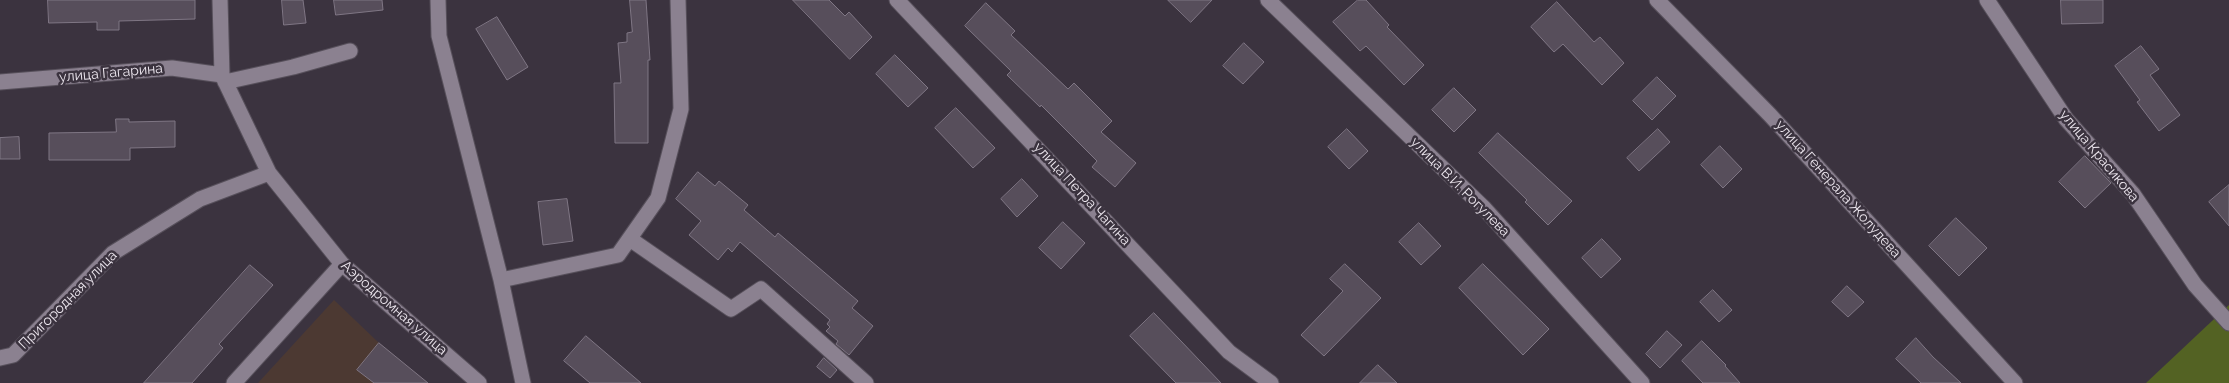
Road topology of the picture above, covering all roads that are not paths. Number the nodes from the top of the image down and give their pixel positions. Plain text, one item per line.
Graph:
1 (220, 0) edge
2 (438, 0) edge
3 (678, 0) edge
4 (897, 0) edge
5 (1268, 0) edge
6 (1657, 0) edge
7 (1987, 0) edge
8 (350, 51) dead end
9 (224, 78) junction
10 (0, 82) edge
11 (269, 173) junction
12 (630, 238) junction
13 (342, 264) junction
14 (501, 280) junction
15 (2229, 324) edge
16 (0, 358) edge
17 (234, 383) edge
18 (479, 383) edge
19 (523, 383) edge
20 (866, 383) edge
21 (1271, 383) edge
22 (1642, 383) edge
23 (2015, 383) edge

1 - 9 street
2 - 14 street
3 - 12 street
4 - 21 street, улица Петра Чагина
5 - 22 street, улица В.И. Рогулева
6 - 23 street, улица Генерала Жолудева
7 - 15 street, улица Красикова
8 - 9 street, улица Гагарина
9 - 10 street, улица Гагарина
9 - 11 street, Аэродромная улица
11 - 13 street, Аэродромная улица
11 - 16 street, Пригородная улица
12 - 14 street
12 - 20 street
13 - 17 street
13 - 18 street, Аэродромная улица
14 - 19 street

